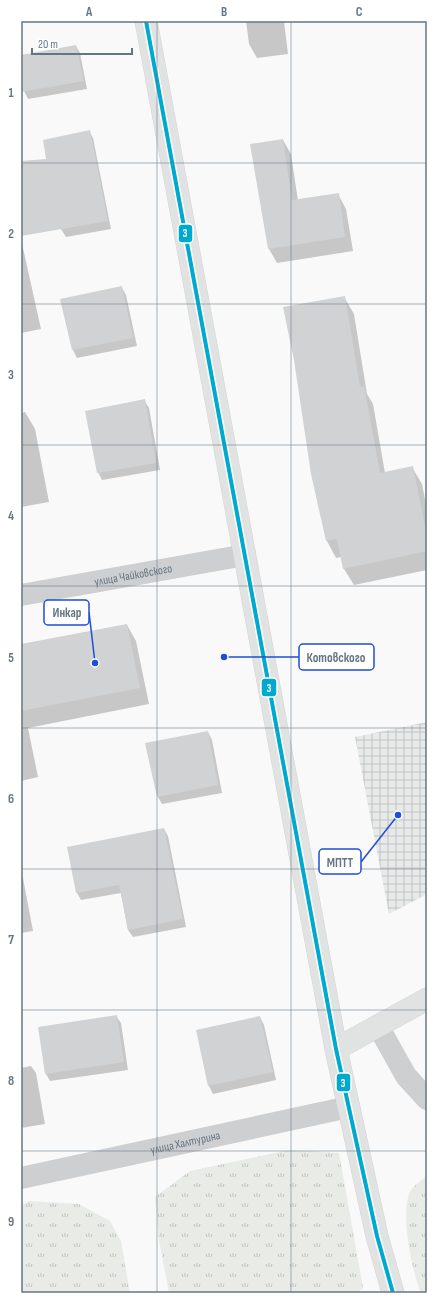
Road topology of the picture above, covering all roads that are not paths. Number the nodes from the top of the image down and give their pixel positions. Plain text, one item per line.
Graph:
1 (146, 21) edge
2 (245, 555) junction
3 (21, 595) edge
4 (427, 999) edge
5 (378, 1026) junction
6 (336, 1049) junction
7 (427, 1099) edge
8 (349, 1107) junction
9 (21, 1178) edge
10 (393, 1293) edge

1 - 2 main road
2 - 3 street, улица Чайковского
2 - 6 main road
4 - 5 main road
5 - 6 main road
5 - 7 street
6 - 8 main road
8 - 9 street, улица Халтурина
8 - 10 main road

